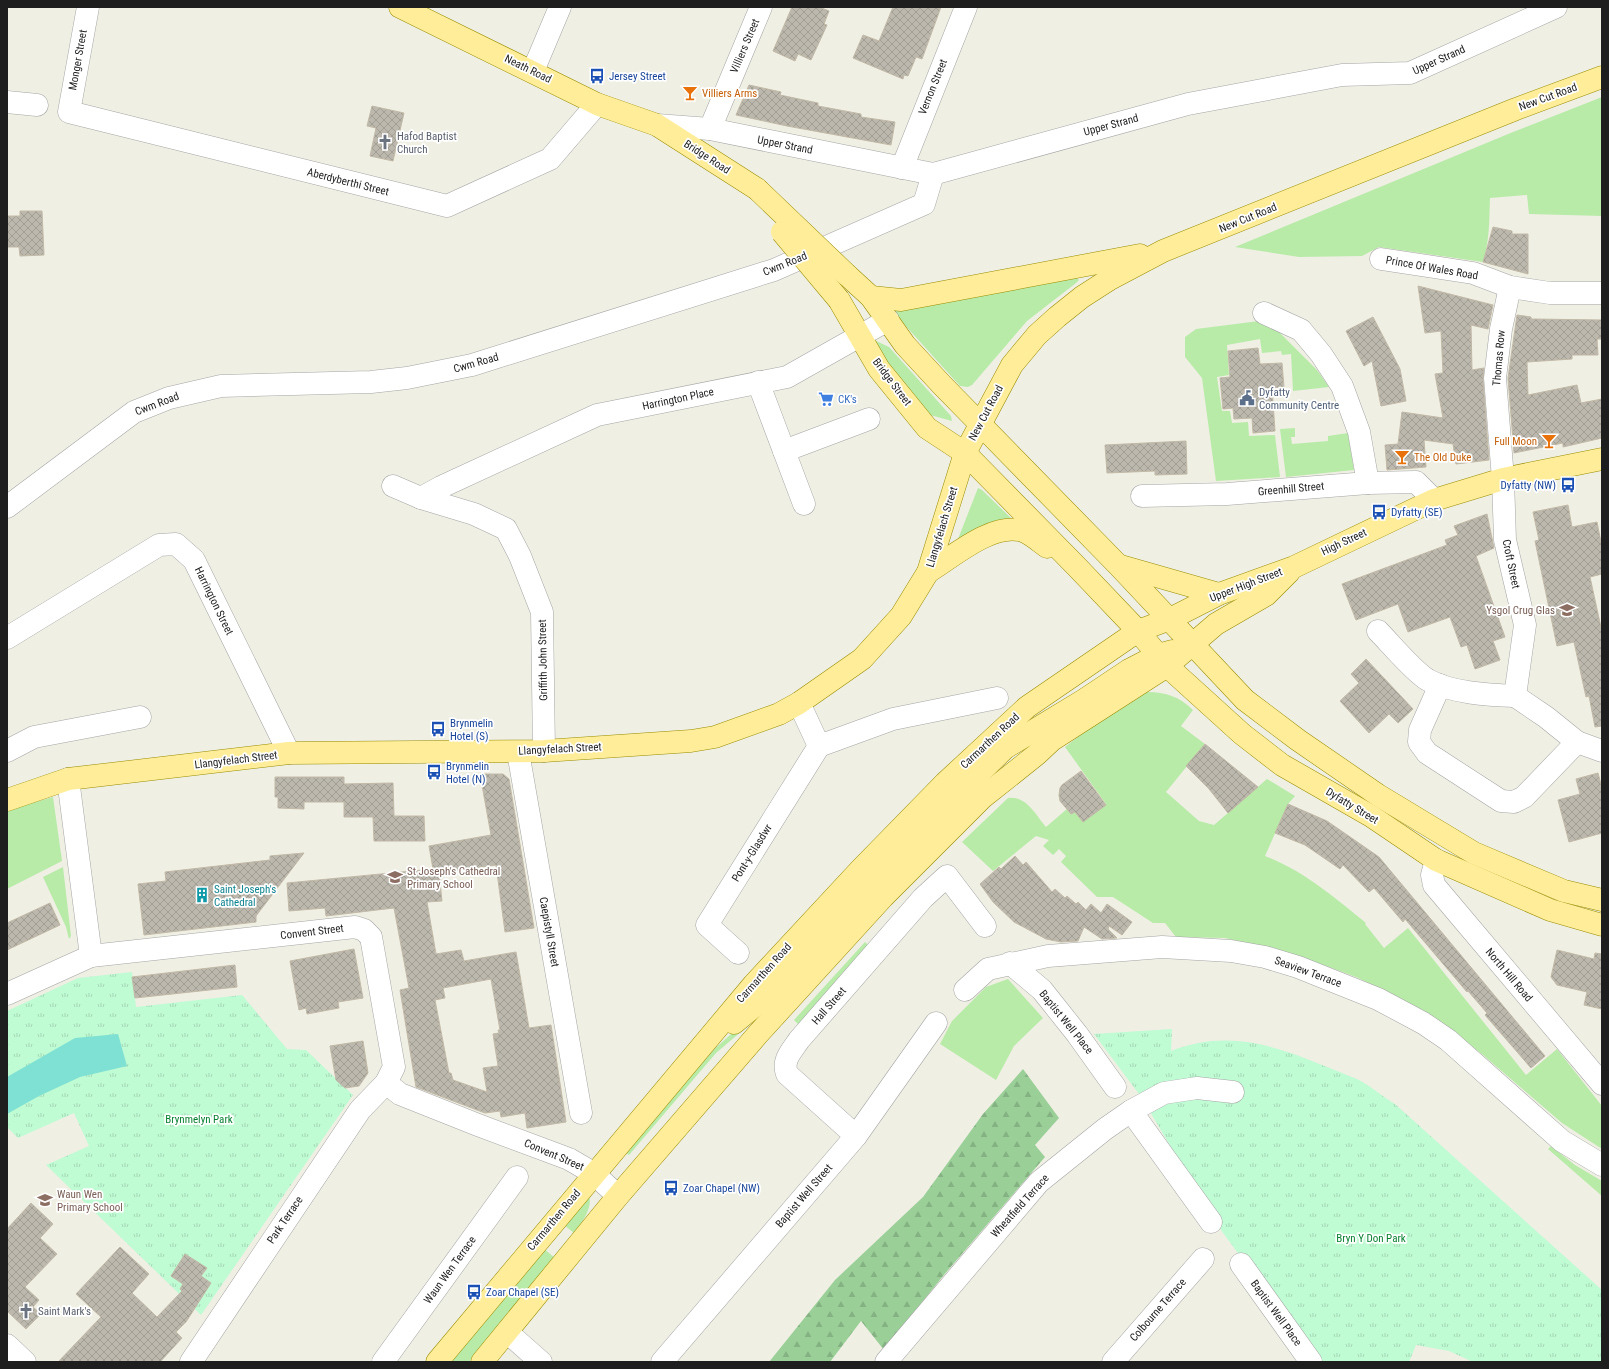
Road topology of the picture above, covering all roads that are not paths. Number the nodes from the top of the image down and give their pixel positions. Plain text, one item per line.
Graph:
1 (88, 7) edge
2 (400, 7) edge
3 (560, 7) edge
4 (761, 7) edge
5 (966, 7) edge
6 (1550, 8) edge
7 (533, 71) junction
8 (1602, 77) edge
9 (7, 102) edge
10 (597, 104) junction
11 (37, 105) dead end
12 (69, 112) joint
13 (657, 125) junction
14 (710, 129) junction
15 (902, 168) junction
16 (933, 174) junction
17 (757, 198) junction
18 (1163, 251) junction
19 (1380, 259) dead end
20 (1510, 286) junction
21 (1602, 293) edge
22 (871, 297) junction
23 (1264, 313) dead end
24 (888, 320) junction
25 (861, 336) junction
26 (758, 382) junction
27 (870, 419) dead end
28 (980, 425) junction
29 (784, 451) junction
30 (965, 452) junction
31 (1602, 459) edge
32 (1503, 478) junction
33 (1368, 483) junction
34 (393, 486) dead end
35 (1142, 496) dead end
36 (421, 498) junction
37 (1434, 500) junction
38 (804, 504) dead end
39 (7, 507) edge
40 (1119, 566) junction
41 (1077, 567) junction
42 (1294, 567) junction
43 (928, 572) junction
44 (1219, 594) junction
45 (1170, 619) junction
46 (1138, 631) junction
47 (1378, 631) dead end
48 (7, 638) edge
49 (1192, 646) junction
50 (1162, 661) junction
51 (1440, 686) junction
52 (1515, 696) junction
53 (997, 698) dead end
54 (799, 703) junction
55 (140, 718) dead end
56 (1577, 742) junction
57 (819, 746) junction
58 (7, 751) edge
59 (544, 751) junction
60 (1602, 751) edge
61 (518, 752) junction
62 (289, 753) junction
63 (68, 779) junction
64 (7, 800) edge
65 (1436, 860) junction
66 (1602, 900) edge
67 (1602, 925) edge
68 (985, 926) dead end
69 (738, 953) dead end
70 (90, 956) junction
71 (1010, 963) junction
72 (965, 990) dead end
73 (7, 994) edge
74 (936, 1023) dead end
75 (697, 1052) junction
76 (386, 1082) junction
77 (1602, 1084) edge
78 (1115, 1087) dead end
79 (1233, 1092) dead end
80 (1131, 1110) junction
81 (581, 1113) dead end
82 (856, 1136) junction
83 (1602, 1165) edge
84 (593, 1173) junction
85 (517, 1177) dead end
86 (618, 1196) junction
87 (1211, 1222) dead end
88 (1203, 1259) dead end
89 (1241, 1264) dead end
90 (507, 1332) junction
91 (7, 1345) edge
92 (25, 1362) edge
93 (190, 1362) edge
94 (383, 1362) edge
95 (436, 1362) edge
96 (482, 1362) edge
97 (541, 1362) edge
98 (662, 1362) edge
99 (886, 1362) edge
100 (1113, 1362) edge
101 (1310, 1362) edge

1 - 12 street, Monger Street
2 - 7 main road, Neath Road
3 - 7 street
4 - 14 street, Villiers Street
5 - 15 street, Vernon Street
6 - 16 street, Upper Strand
7 - 10 main road, Neath Road
8 - 18 main road, New Cut Road
9 - 11 street
10 - 12 street, Aberdyberthi Street
10 - 13 main road, Neath Road
13 - 14 street, Upper Strand
13 - 17 main road, Bridge Road
14 - 15 street, Upper Strand
15 - 16 street, Upper Strand
16 - 39 street, Cwm Road
17 - 22 main road, bridge
17 - 25 main road, Bridge Street, bridge
18 - 22 main road
18 - 28 main road, New Cut Road
19 - 20 street, Prince Of Wales Road
20 - 21 street, Prince Of Wales Road
20 - 32 street, Thomas Row
22 - 24 main road
23 - 33 street
24 - 25 street, Harrington Place
24 - 28 main road
25 - 26 street, Harrington Place
25 - 30 main road, Bridge Street
26 - 29 street
26 - 36 street, Harrington Place
27 - 29 street
28 - 30 main road, New Cut Road
28 - 40 main road
29 - 38 street
30 - 41 main road, Bridge Street
30 - 43 main road, Llangyfelach Street
31 - 32 main road, High Street
32 - 37 main road, High Street
32 - 52 street, Croft Street
33 - 35 street, Greenhill Street
33 - 37 street, Greenhill Street
34 - 36 street, Griffith John Street
36 - 59 street, Griffith John Street
37 - 42 main road, High Street
40 - 44 main road
40 - 45 main road, Dyfatty Street
41 - 43 main road
41 - 46 main road, Bridge Street
42 - 44 main road, Upper High Street
42 - 49 main road, Upper High Street
43 - 54 main road, Llangyfelach Street
44 - 45 main road, Upper High Street
45 - 46 main road, Upper High Street
45 - 49 main road, Dyfatty Street
46 - 50 main road, Dyfatty Street
46 - 75 main road, Carmarthen Road
47 - 51 street
48 - 62 street, Harrington Street
49 - 50 main road
49 - 66 main road, Dyfatty Street
50 - 65 main road, Dyfatty Street
50 - 75 main road
50 - 86 main road
51 - 52 street
51 - 56 street
52 - 56 street
53 - 57 street
54 - 57 street
54 - 59 main road, Llangyfelach Street
55 - 58 street
56 - 60 street
57 - 69 street, Pont-y-Glasdwr
59 - 61 main road, Llangyfelach Street
61 - 62 main road, Llangyfelach Street
61 - 81 street, Caepistyll Street
62 - 63 main road, Llangyfelach Street
63 - 64 main road, Llangyfelach Street
63 - 70 street
65 - 67 main road, Dyfatty Street
65 - 77 street, North Hill Road
68 - 82 street, Hall Street
70 - 73 street, Convent Street
70 - 76 street, Convent Street
71 - 72 street, Seaview Terrace
71 - 78 street, Baptist Well Place
71 - 83 street, Seaview Terrace
74 - 82 street, Baptist Well Street
75 - 84 main road, Carmarthen Road
76 - 84 street, Convent Street
76 - 93 street, Park Terrace
79 - 80 street, Wheatfield Terrace
80 - 87 street
80 - 99 street, Wheatfield Terrace
82 - 98 street, Baptist Well Street
84 - 86 street, Convent Street
84 - 95 main road, Carmarthen Road
85 - 94 street, Waun Wen Terrace
86 - 90 main road
88 - 100 street, Colbourne Terrace
89 - 101 street, Baptist Well Place
90 - 96 main road
90 - 97 street
91 - 92 street

